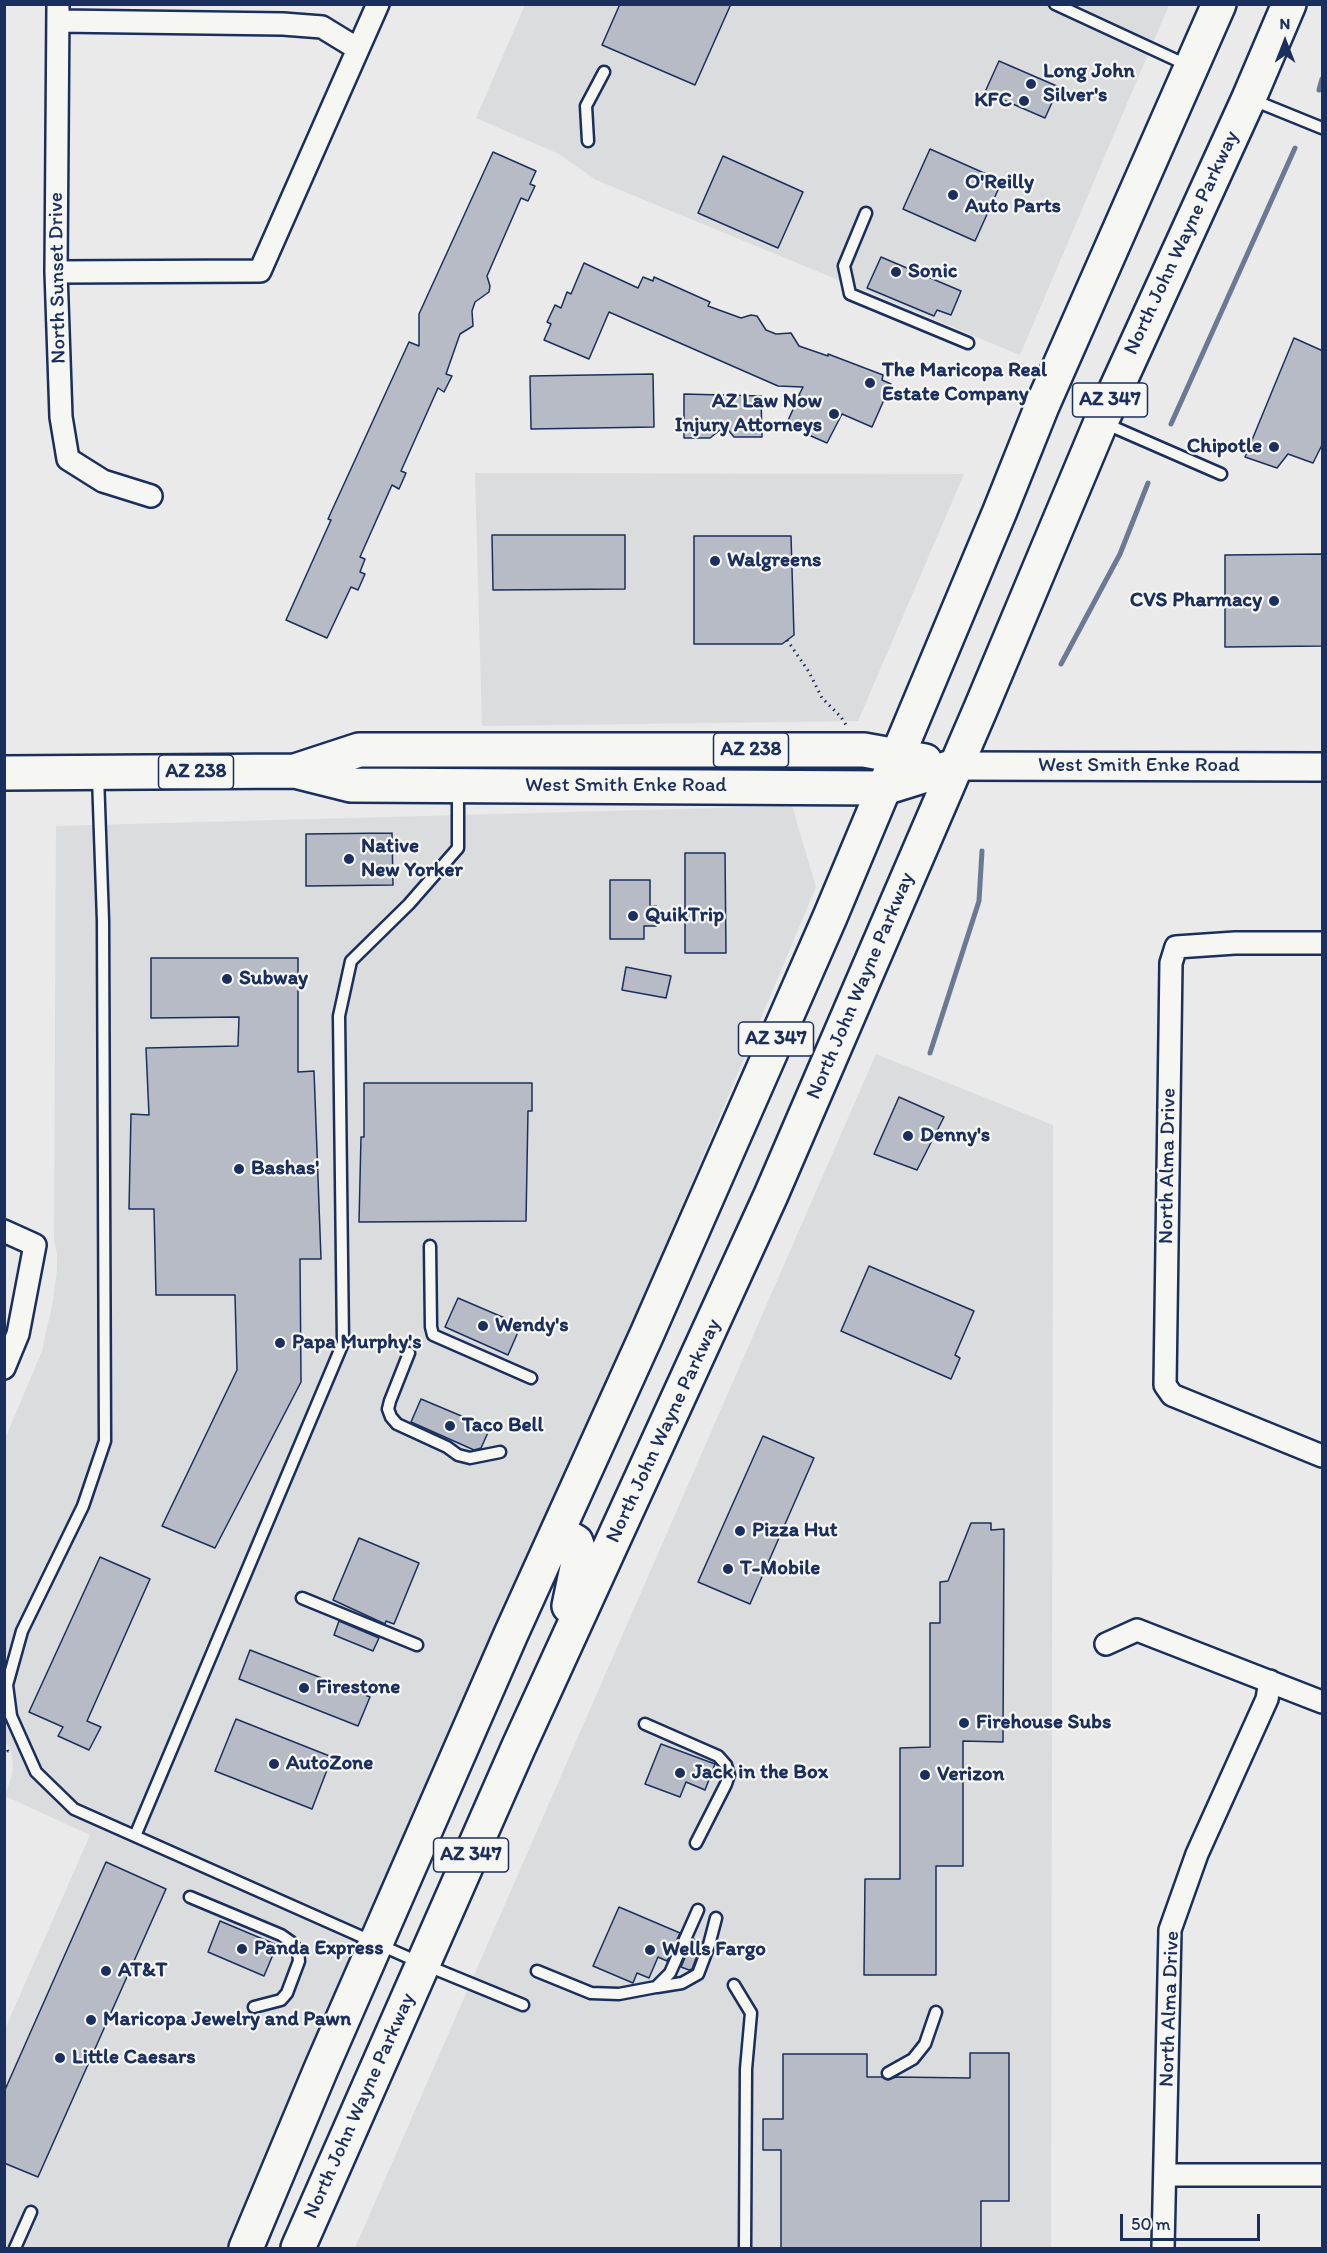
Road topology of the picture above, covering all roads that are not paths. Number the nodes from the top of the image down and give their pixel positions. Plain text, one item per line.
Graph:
1 (378, 4) edge
2 (1055, 4) edge
3 (1219, 4) edge
4 (1289, 4) edge
5 (58, 13) edge
6 (358, 49) junction
7 (1192, 67) junction
8 (604, 72) dead end
9 (1249, 98) junction
10 (1323, 128) edge
11 (588, 141) dead end
12 (866, 213) dead end
13 (56, 272) junction
14 (968, 343) dead end
15 (1101, 422) junction
16 (1221, 474) dead end
17 (151, 496) dead end
18 (604, 750) junction
19 (897, 756) junction
20 (955, 766) junction
21 (1323, 767) edge
22 (295, 771) junction
23 (4, 773) edge
24 (98, 773) junction
25 (458, 785) junction
26 (884, 788) junction
27 (1323, 943) edge
28 (4, 1231) edge
29 (430, 1246) dead end
30 (410, 1353) dead end
31 (4, 1368) edge
32 (531, 1378) dead end
33 (500, 1452) dead end
34 (1323, 1456) edge
35 (559, 1532) junction
36 (302, 1598) dead end
37 (1106, 1644) dead end
38 (417, 1645) dead end
39 (556, 1664) junction
40 (1270, 1681) junction
41 (1323, 1702) edge
42 (645, 1725) dead end
43 (135, 1836) junction
44 (696, 1843) dead end
45 (190, 1897) dead end
46 (698, 1910) dead end
47 (716, 1918) dead end
48 (376, 1942) junction
49 (423, 1964) junction
50 (537, 1971) dead end
51 (734, 1985) dead end
52 (656, 1987) junction
53 (523, 2005) dead end
54 (254, 2007) dead end
55 (936, 2012) dead end
56 (888, 2073) dead end
57 (1165, 2175) junction
58 (1323, 2175) edge
59 (30, 2211) dead end
60 (15, 2248) edge
61 (246, 2248) edge
62 (298, 2248) edge
63 (745, 2248) edge
64 (1163, 2248) edge

1 - 6 street
2 - 7 lane
3 - 7 main road, AZ 347
4 - 9 main road, North John Wayne Parkway / AZ 347
5 - 6 street
5 - 13 street, North Sunset Drive
6 - 13 street
7 - 19 main road, AZ 347
8 - 11 lane
9 - 10 lane
9 - 15 main road, North John Wayne Parkway / AZ 347
12 - 14 lane
13 - 17 street, North Sunset Drive
15 - 16 lane
15 - 20 main road, North John Wayne Parkway / AZ 347
18 - 19 main road, West Smith Enke Road / AZ 238
18 - 22 main road, West Smith Enke Road / AZ 238
18 - 25 main road
19 - 20 main road, West Smith Enke Road / AZ 238
19 - 26 main road, AZ 347
20 - 21 street, West Smith Enke Road
20 - 26 main road, West Smith Enke Road / AZ 238
20 - 39 main road, North John Wayne Parkway / AZ 347
22 - 24 main road, West Smith Enke Road / AZ 238
22 - 25 main road, West Smith Enke Road / AZ 238
23 - 24 main road, West Smith Enke Road / AZ 238
24 - 43 lane
25 - 26 main road, West Smith Enke Road / AZ 238
25 - 43 lane
26 - 35 main road, AZ 347
27 - 34 street, North Alma Drive
28 - 31 street
29 - 32 lane
30 - 33 lane
35 - 39 main road
35 - 48 main road, AZ 347
36 - 38 lane
37 - 40 street
39 - 49 main road, North John Wayne Parkway / AZ 347
40 - 41 street
40 - 57 street, North Alma Drive
42 - 44 lane
43 - 48 lane
45 - 54 lane
46 - 52 lane
47 - 52 lane
48 - 49 lane
48 - 61 main road, AZ 347
49 - 53 lane
49 - 62 main road, North John Wayne Parkway / AZ 347
50 - 52 lane
51 - 63 lane
55 - 56 lane
57 - 58 street
57 - 64 street, North Alma Drive
59 - 60 lane

